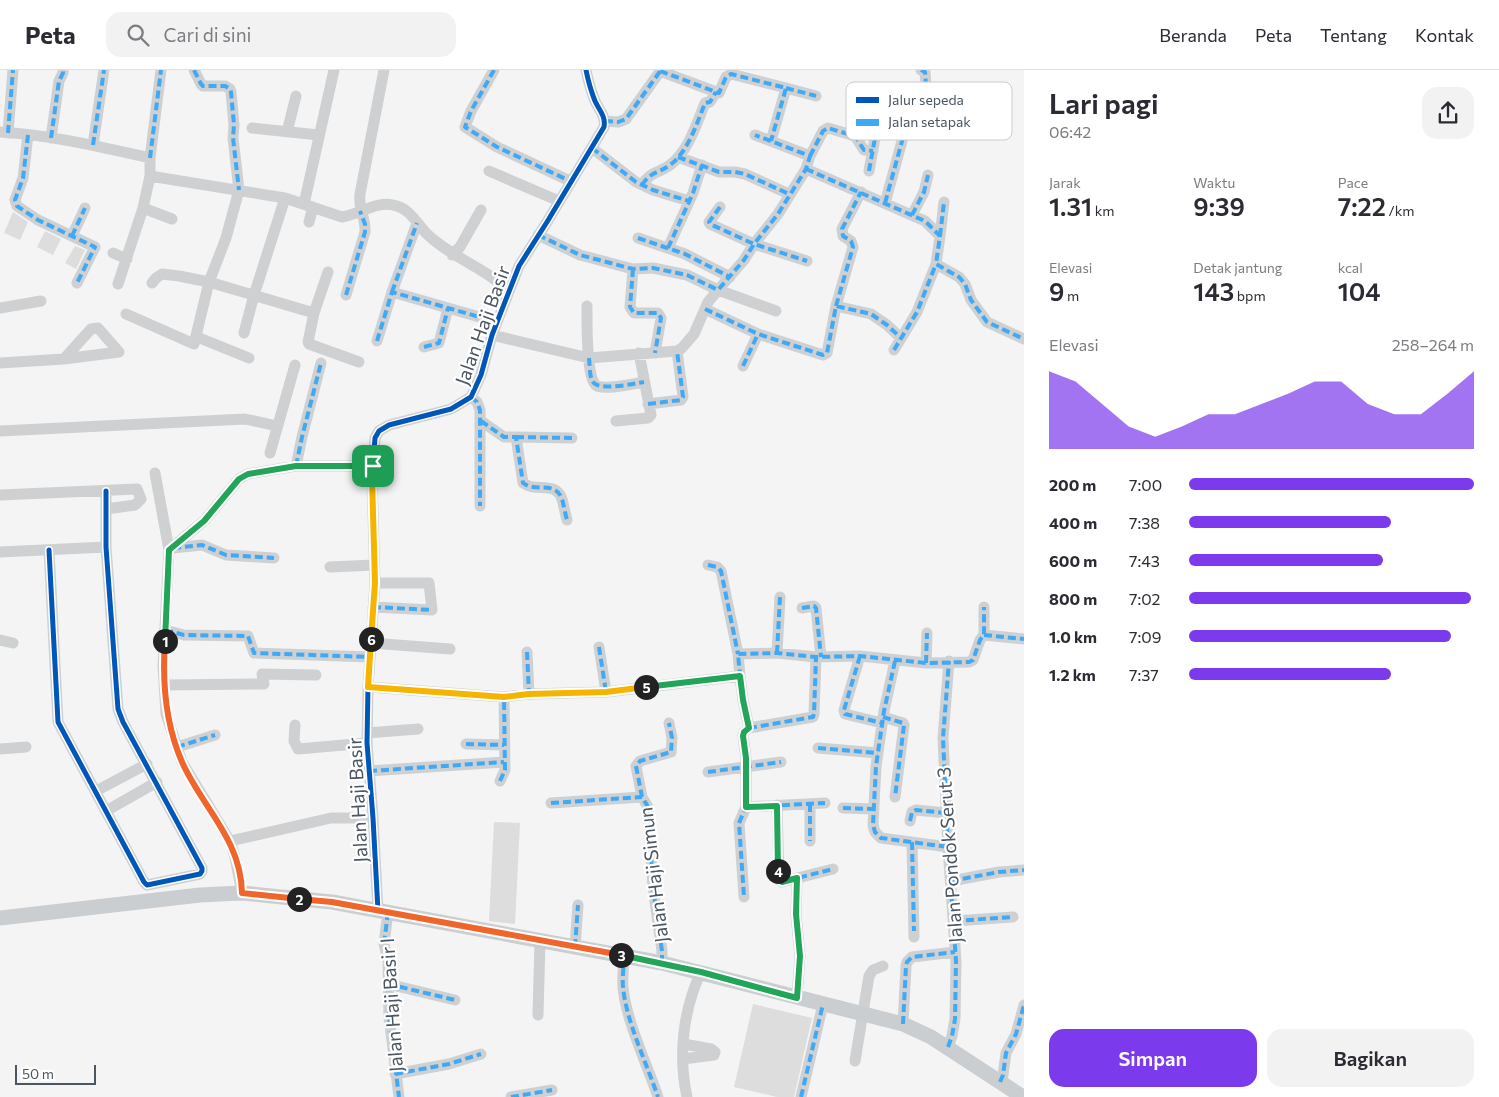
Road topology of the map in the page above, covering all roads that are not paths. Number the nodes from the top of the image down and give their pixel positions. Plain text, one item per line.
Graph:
1 (13, 70) edge
2 (63, 70) edge
3 (104, 70) edge
4 (161, 70) edge
5 (194, 70) edge
6 (334, 70) edge
7 (384, 70) edge
8 (494, 70) edge
9 (586, 70) edge
10 (660, 71) edge
11 (786, 88) junction
12 (716, 92) junction
13 (296, 96) dead end
14 (816, 96) dead end
15 (605, 121) junction
16 (252, 128) dead end
17 (4, 132) edge
18 (286, 132) junction
19 (846, 133) edge
20 (28, 135) junction
21 (318, 135) junction
22 (755, 135) dead end
23 (50, 138) junction
24 (858, 140) edge
25 (875, 140) edge
26 (902, 140) edge
27 (771, 142) junction
28 (93, 145) junction
29 (592, 148) junction
30 (873, 151) junction
31 (810, 156) junction
32 (678, 157) junction
33 (150, 158) junction
34 (702, 165) junction
35 (806, 169) junction
36 (488, 171) dead end
37 (868, 171) dead end
38 (150, 176) junction
39 (928, 176) dead end
40 (570, 181) junction
41 (642, 185) junction
42 (239, 190) junction
43 (861, 192) junction
44 (789, 194) junction
45 (285, 198) junction
46 (559, 201) junction
47 (689, 201) junction
48 (885, 202) junction
49 (944, 202) dead end
50 (308, 205) junction
51 (720, 207) dead end
52 (85, 208) dead end
53 (143, 208) junction
54 (481, 210) dead end
55 (360, 211) junction
56 (912, 215) junction
57 (172, 219) dead end
58 (309, 222) dead end
59 (418, 223) junction
60 (72, 236) junction
61 (538, 236) junction
62 (940, 236) junction
63 (638, 238) dead end
64 (754, 244) junction
65 (668, 248) junction
66 (112, 253) dead end
67 (452, 255) junction
68 (127, 259) junction
69 (807, 261) dead end
70 (936, 264) junction
71 (633, 269) junction
72 (328, 272) dead end
73 (730, 277) junction
74 (209, 282) junction
75 (77, 283) dead end
76 (152, 283) dead end
77 (118, 284) dead end
78 (718, 290) junction
79 (508, 291) junction
80 (392, 292) junction
81 (254, 295) junction
82 (346, 295) dead end
83 (41, 301) dead end
84 (587, 306) dead end
85 (836, 306) junction
86 (0, 308) edge
87 (448, 308) junction
88 (705, 309) junction
89 (776, 311) dead end
90 (314, 313) junction
91 (126, 314) dead end
92 (497, 322) junction
93 (244, 333) dead end
94 (758, 334) junction
95 (492, 335) junction
96 (197, 337) junction
97 (901, 338) junction
98 (1024, 339) edge
99 (377, 341) dead end
100 (424, 347) dead end
101 (894, 350) dead end
102 (677, 351) junction
103 (639, 353) junction
104 (655, 353) junction
105 (249, 358) dead end
106 (589, 358) junction
107 (64, 360) dead end
108 (359, 362) dead end
109 (0, 363) edge
110 (320, 363) dead end
111 (295, 365) dead end
112 (743, 366) dead end
113 (644, 382) junction
114 (472, 397) junction
115 (648, 404) junction
116 (481, 421) junction
117 (616, 421) dead end
118 (277, 426) junction
119 (0, 431) edge
120 (516, 437) junction
121 (572, 438) dead end
122 (270, 453) dead end
123 (296, 466) junction
124 (373, 466) junction
125 (155, 473) dead end
126 (106, 491) junction
127 (0, 495) edge
128 (480, 506) dead end
129 (106, 509) junction
130 (567, 520) dead end
131 (106, 547) junction
132 (171, 549) junction
133 (49, 550) junction
134 (0, 552) edge
135 (274, 558) dead end
136 (374, 565) junction
137 (708, 565) dead end
138 (330, 566) dead end
139 (375, 583) junction
140 (780, 597) dead end
141 (984, 606) dead end
142 (373, 607) junction
143 (802, 608) dead end
144 (165, 630) junction
145 (927, 633) dead end
146 (984, 635) junction
147 (1024, 639) edge
148 (0, 640) edge
149 (14, 643) dead end
150 (371, 643) junction
151 (599, 647) dead end
152 (450, 649) dead end
153 (527, 652) dead end
154 (777, 653) junction
155 (738, 654) junction
156 (860, 656) junction
157 (370, 657) junction
158 (818, 657) junction
159 (895, 661) junction
160 (949, 661) junction
161 (926, 663) junction
162 (316, 675) dead end
163 (740, 676) junction
164 (164, 685) junction
165 (368, 687) junction
166 (606, 692) junction
167 (529, 694) junction
168 (504, 697) junction
169 (882, 720) junction
170 (669, 722) dead end
171 (295, 725) dead end
172 (749, 728) junction
173 (418, 729) dead end
174 (215, 735) dead end
175 (367, 738) junction
176 (466, 744) dead end
177 (504, 745) junction
178 (26, 747) dead end
179 (177, 747) junction
180 (818, 748) dead end
181 (0, 749) edge
182 (878, 753) junction
183 (504, 762) junction
184 (781, 762) dead end
185 (147, 764) junction
186 (746, 768) junction
187 (369, 771) junction
188 (708, 772) dead end
189 (500, 781) dead end
190 (157, 782) junction
191 (96, 791) junction
192 (895, 796) dead end
193 (642, 797) junction
194 (551, 803) dead end
195 (810, 804) junction
196 (825, 804) dead end
197 (777, 806) junction
198 (746, 807) junction
199 (843, 808) dead end
200 (874, 809) junction
201 (106, 811) junction
202 (946, 813) junction
203 (373, 818) junction
204 (910, 821) dead end
205 (230, 841) junction
206 (810, 841) dead end
207 (912, 842) junction
208 (948, 847) junction
209 (833, 869) dead end
210 (1024, 870) edge
211 (797, 878) junction
212 (951, 881) junction
213 (242, 893) junction
214 (744, 897) dead end
215 (578, 905) dead end
216 (383, 912) junction
217 (1012, 917) dead end
218 (0, 918) edge
219 (954, 921) junction
220 (914, 937) dead end
221 (540, 941) junction
222 (575, 947) junction
223 (955, 952) junction
224 (624, 956) junction
225 (662, 963) junction
226 (883, 966) dead end
227 (701, 972) junction
228 (388, 984) junction
229 (797, 998) junction
230 (455, 1000) dead end
231 (823, 1004) junction
232 (1024, 1005) edge
233 (538, 1015) dead end
234 (863, 1015) junction
235 (903, 1024) junction
236 (684, 1044) junction
237 (948, 1047) junction
238 (481, 1054) dead end
239 (683, 1059) junction
240 (855, 1061) dead end
241 (395, 1074) junction
242 (1000, 1082) junction
243 (552, 1090) dead end
244 (399, 1097) edge
245 (511, 1097) edge
246 (658, 1097) edge
247 (687, 1097) edge
248 (801, 1097) edge
249 (1022, 1097) edge

1 - 17 street
2 - 23 street
3 - 28 street
4 - 33 street
5 - 42 street
6 - 21 street
7 - 55 street
8 - 40 street
9 - 15 street
10 - 12 street
10 - 15 street
11 - 12 street
11 - 14 street
11 - 27 street
12 - 32 street
13 - 18 street
15 - 29 street, Jalan Haji Basir
16 - 18 street
17 - 20 street
18 - 21 street
19 - 31 street
20 - 23 street
20 - 60 street
21 - 50 street
22 - 27 street
23 - 28 street
24 - 30 street
25 - 30 street
26 - 48 street
27 - 31 street
28 - 33 street
29 - 40 street, Jalan Haji Basir
29 - 41 street
30 - 37 street
31 - 35 street
32 - 34 street
32 - 41 street
33 - 38 street
34 - 44 street
34 - 47 street
35 - 43 street
35 - 44 street
36 - 46 street
38 - 42 street
38 - 53 street
39 - 56 street
40 - 46 street, Jalan Haji Basir
41 - 47 street
42 - 45 street
42 - 74 street
43 - 48 street
43 - 85 street
44 - 64 street
45 - 50 street
45 - 81 street
46 - 61 street, Jalan Haji Basir
47 - 65 street
48 - 56 street
49 - 62 street
50 - 55 street
50 - 58 street
51 - 64 street
52 - 60 street
53 - 57 street
53 - 68 street
54 - 67 street
55 - 59 street
55 - 82 street
56 - 62 street
59 - 67 street
59 - 80 street
60 - 75 street
61 - 71 street
61 - 79 street, Jalan Haji Basir
62 - 70 street
63 - 65 street
64 - 69 street
64 - 73 street
65 - 73 street
66 - 68 street
67 - 79 street
68 - 77 street
70 - 97 street
70 - 98 street
71 - 78 street
71 - 104 street
72 - 90 street
73 - 78 street
74 - 76 street
74 - 81 street
74 - 96 street
78 - 88 street
78 - 89 street
79 - 92 street, Jalan Haji Basir
80 - 87 street
80 - 99 street
81 - 90 street
81 - 93 street
83 - 86 street
84 - 106 street
85 - 94 street
85 - 97 street
87 - 92 street
87 - 100 street
88 - 94 street
88 - 102 street
90 - 108 street
91 - 96 street
92 - 95 street, Jalan Haji Basir
94 - 112 street
95 - 106 street
95 - 114 street, Jalan Haji Basir
96 - 105 street
97 - 101 street
102 - 104 street
102 - 115 street
103 - 104 street
103 - 106 street
103 - 113 street
106 - 113 street
107 - 109 street
110 - 123 street
111 - 118 street
113 - 115 street
114 - 116 street
114 - 124 street, Jalan Haji Basir
115 - 117 street
116 - 120 street
116 - 128 street
118 - 119 street
118 - 122 street
120 - 121 street
120 - 130 street
123 - 124 street
123 - 132 street
124 - 136 street, Jalan Haji Basir
125 - 132 street
126 - 127 street
126 - 129 street
126 - 129 street
129 - 131 street
131 - 133 street
131 - 185 street
132 - 135 street
132 - 144 street
133 - 134 street
133 - 191 street
136 - 138 street
136 - 139 street, Jalan Haji Basir
137 - 155 street
139 - 142 street, Jalan Haji Basir
139 - 142 street
140 - 154 street
141 - 146 street
142 - 150 street, Jalan Haji Basir
143 - 158 street
144 - 157 street
144 - 164 street
145 - 161 street
146 - 147 street
146 - 160 street
148 - 149 street
150 - 152 street
150 - 157 street, Jalan Haji Basir
151 - 166 street
153 - 167 street
154 - 155 street
154 - 158 street
155 - 163 street
156 - 158 street
156 - 159 street
156 - 169 street
157 - 165 street, Jalan Haji Basir
158 - 172 street
159 - 161 street
159 - 169 street
160 - 161 street
160 - 202 street, Jalan Pondok Serut 3
162 - 164 street
163 - 166 street
163 - 172 street
164 - 179 street
165 - 168 street
165 - 175 street, Jalan Haji Basir
166 - 167 street
167 - 168 street
168 - 177 street
169 - 182 street
169 - 192 street
170 - 193 street, Jalan Haji Simun
171 - 175 street
172 - 186 street
173 - 175 street
174 - 179 street
175 - 187 street, Jalan Haji Basir
176 - 177 street
177 - 183 street
178 - 181 street
179 - 205 street
180 - 182 street
182 - 200 street
183 - 187 street
183 - 189 street
184 - 186 street
185 - 190 street
185 - 191 street
186 - 188 street
186 - 198 street
187 - 203 street, Jalan Haji Basir
190 - 201 street
190 - 201 street
191 - 201 street
193 - 194 street
193 - 225 street, Jalan Haji Simun
195 - 196 street
195 - 197 street
195 - 206 street
197 - 198 street
197 - 211 street
198 - 214 street
199 - 200 street
200 - 207 street
202 - 204 street
202 - 208 street, Jalan Pondok Serut 3
203 - 205 street
203 - 216 street, Jalan Haji Basir
205 - 213 street
207 - 208 street
207 - 220 street
208 - 212 street, Jalan Pondok Serut 3
209 - 211 street
210 - 212 street
211 - 229 street
212 - 219 street, Jalan Pondok Serut 3
213 - 216 main road
213 - 218 main road
215 - 222 street
216 - 221 main road
216 - 228 street, Jalan Haji Basir I
217 - 219 street
219 - 223 street, Jalan Pondok Serut 3
221 - 222 main road
221 - 233 street
222 - 224 main road
223 - 235 street
223 - 237 street, Jalan Pondok Serut 3
224 - 225 main road
224 - 246 street
225 - 227 main road
226 - 234 street
227 - 229 main road
227 - 236 street
228 - 230 street
228 - 241 street, Jalan Haji Basir I
229 - 231 main road
231 - 234 main road
231 - 248 street
232 - 242 street
234 - 235 main road
234 - 240 street
235 - 237 main road
236 - 239 street
236 - 239 street
237 - 242 main road
238 - 241 street
239 - 247 street
241 - 244 street, Jalan Haji Basir I
242 - 249 main road
243 - 245 street

